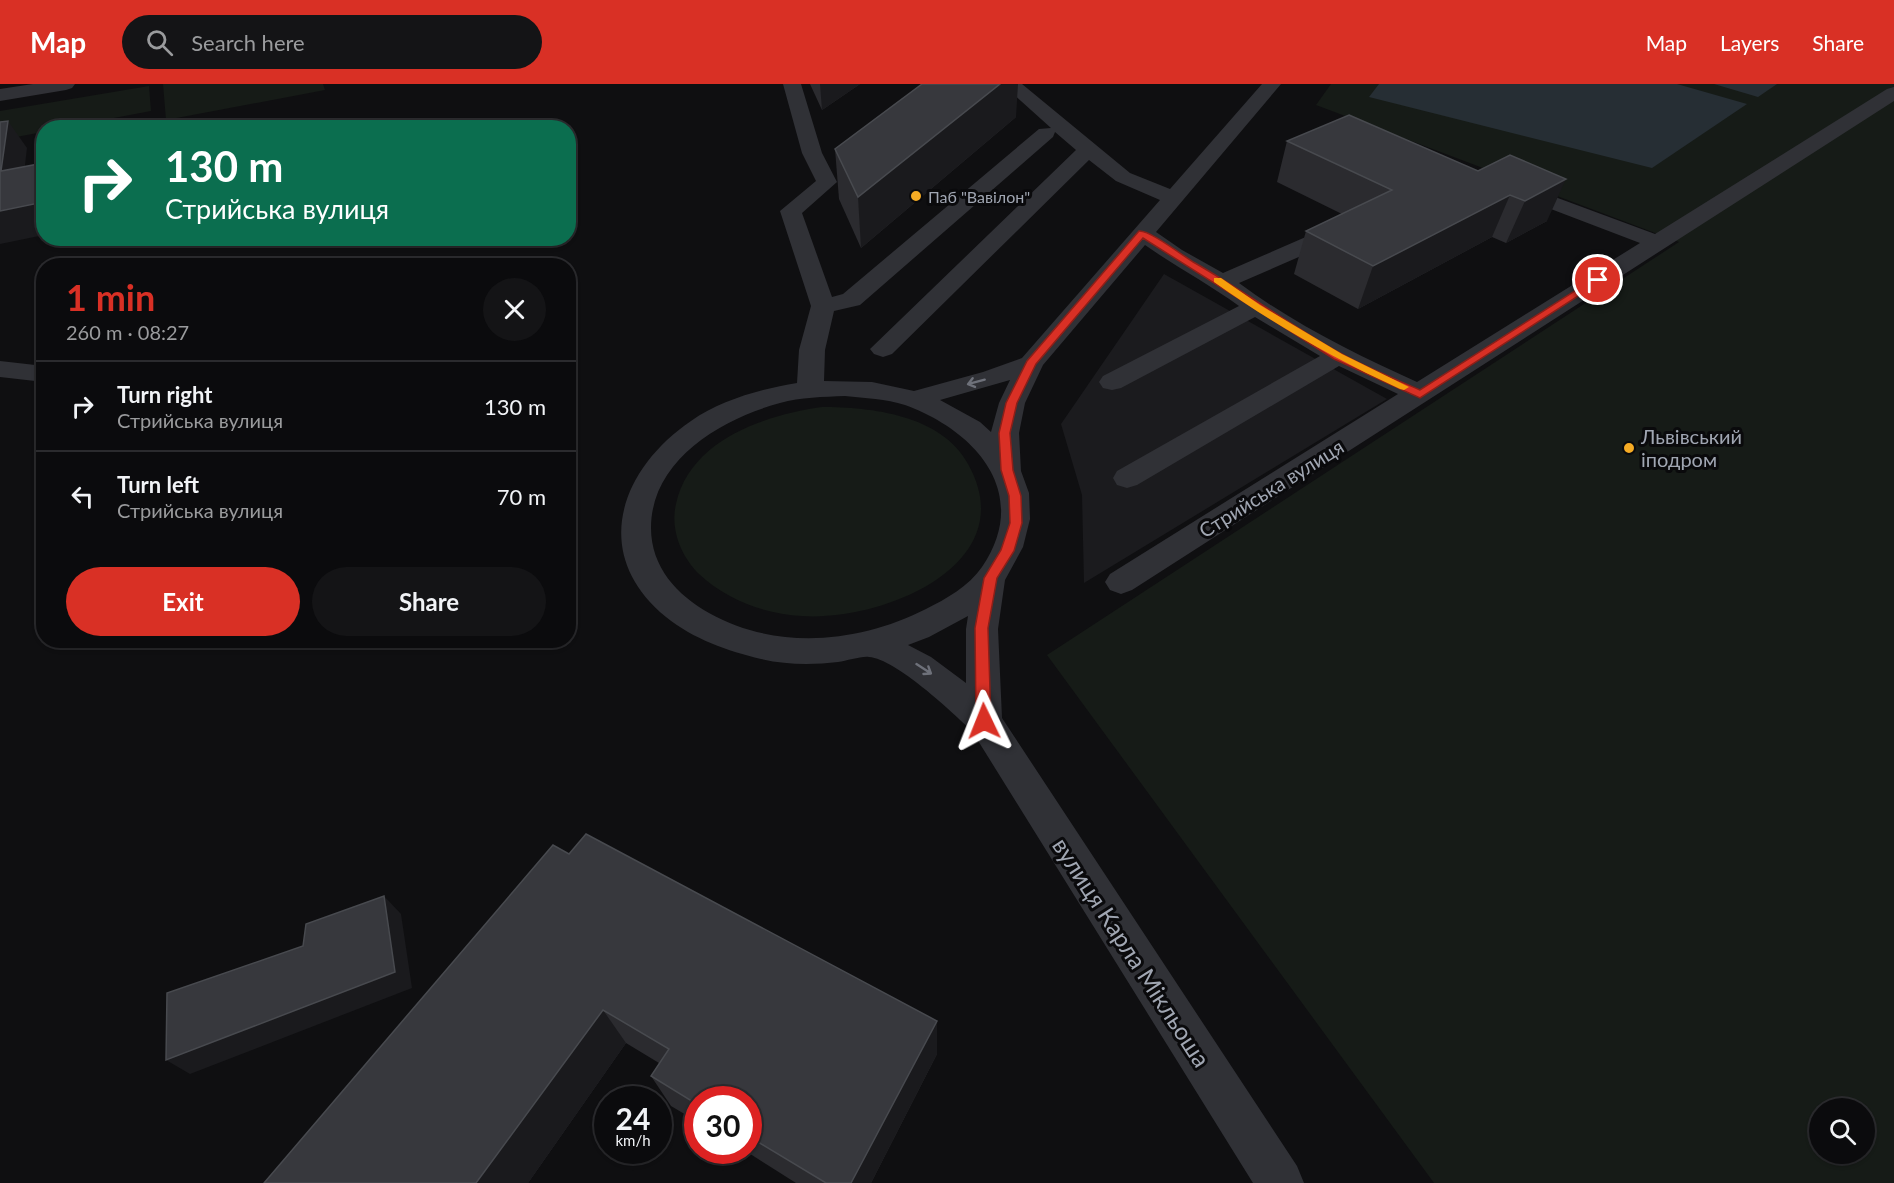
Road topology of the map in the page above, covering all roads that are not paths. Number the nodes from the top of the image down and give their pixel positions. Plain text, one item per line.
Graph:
1 (66, 84) edge
2 (792, 84) edge
3 (1011, 84) edge
4 (1264, 85) edge
5 (1894, 93) edge
6 (0, 95) edge
7 (1046, 133) dead end
8 (1088, 150) junction
9 (1496, 182) edge
10 (1174, 198) junction
11 (1340, 231) edge
12 (1143, 233) junction
13 (1658, 242) junction
14 (1222, 282) junction
15 (823, 306) junction
16 (1256, 307) junction
17 (883, 349) dead end
18 (1338, 356) junction
19 (1031, 363) junction
20 (0, 369) edge
21 (36, 373) edge
22 (1112, 382) dead end
23 (810, 390) junction
24 (1420, 394) junction
25 (914, 399) junction
26 (1007, 470) junction
27 (1127, 478) dead end
28 (990, 578) junction
29 (1121, 582) dead end
30 (872, 644) junction
31 (984, 721) junction
32 (1280, 1183) edge

1 - 6 street
2 - 15 street
3 - 8 street
4 - 10 street, вулиця Карла Мікльоша
5 - 13 street, Стрийська вулиця
7 - 15 street
8 - 10 street
8 - 17 street
9 - 13 street
10 - 12 street, вулиця Карла Мікльоша
11 - 14 street
12 - 14 street
12 - 19 street, вулиця Карла Мікльоша
13 - 24 street, Стрийська вулиця
14 - 16 street
15 - 23 street
16 - 18 street
16 - 22 street
18 - 24 street
18 - 27 street
19 -> 25 street, вулиця Карла Мікльоша
19 - 26 street, вулиця Карла Мікльоша
20 - 21 street
23 - 25 street, вулиця Карла Мікльоша
23 - 30 street, вулиця Карла Мікльоша
24 - 29 street, Стрийська вулиця
25 - 26 street, вулиця Карла Мікльоша
26 - 28 street, вулиця Карла Мікльоша
28 - 30 street, вулиця Карла Мікльоша
28 - 31 street, вулиця Карла Мікльоша
30 -> 31 street, вулиця Карла Мікльоша
31 - 32 street, вулиця Карла Мікльоша

